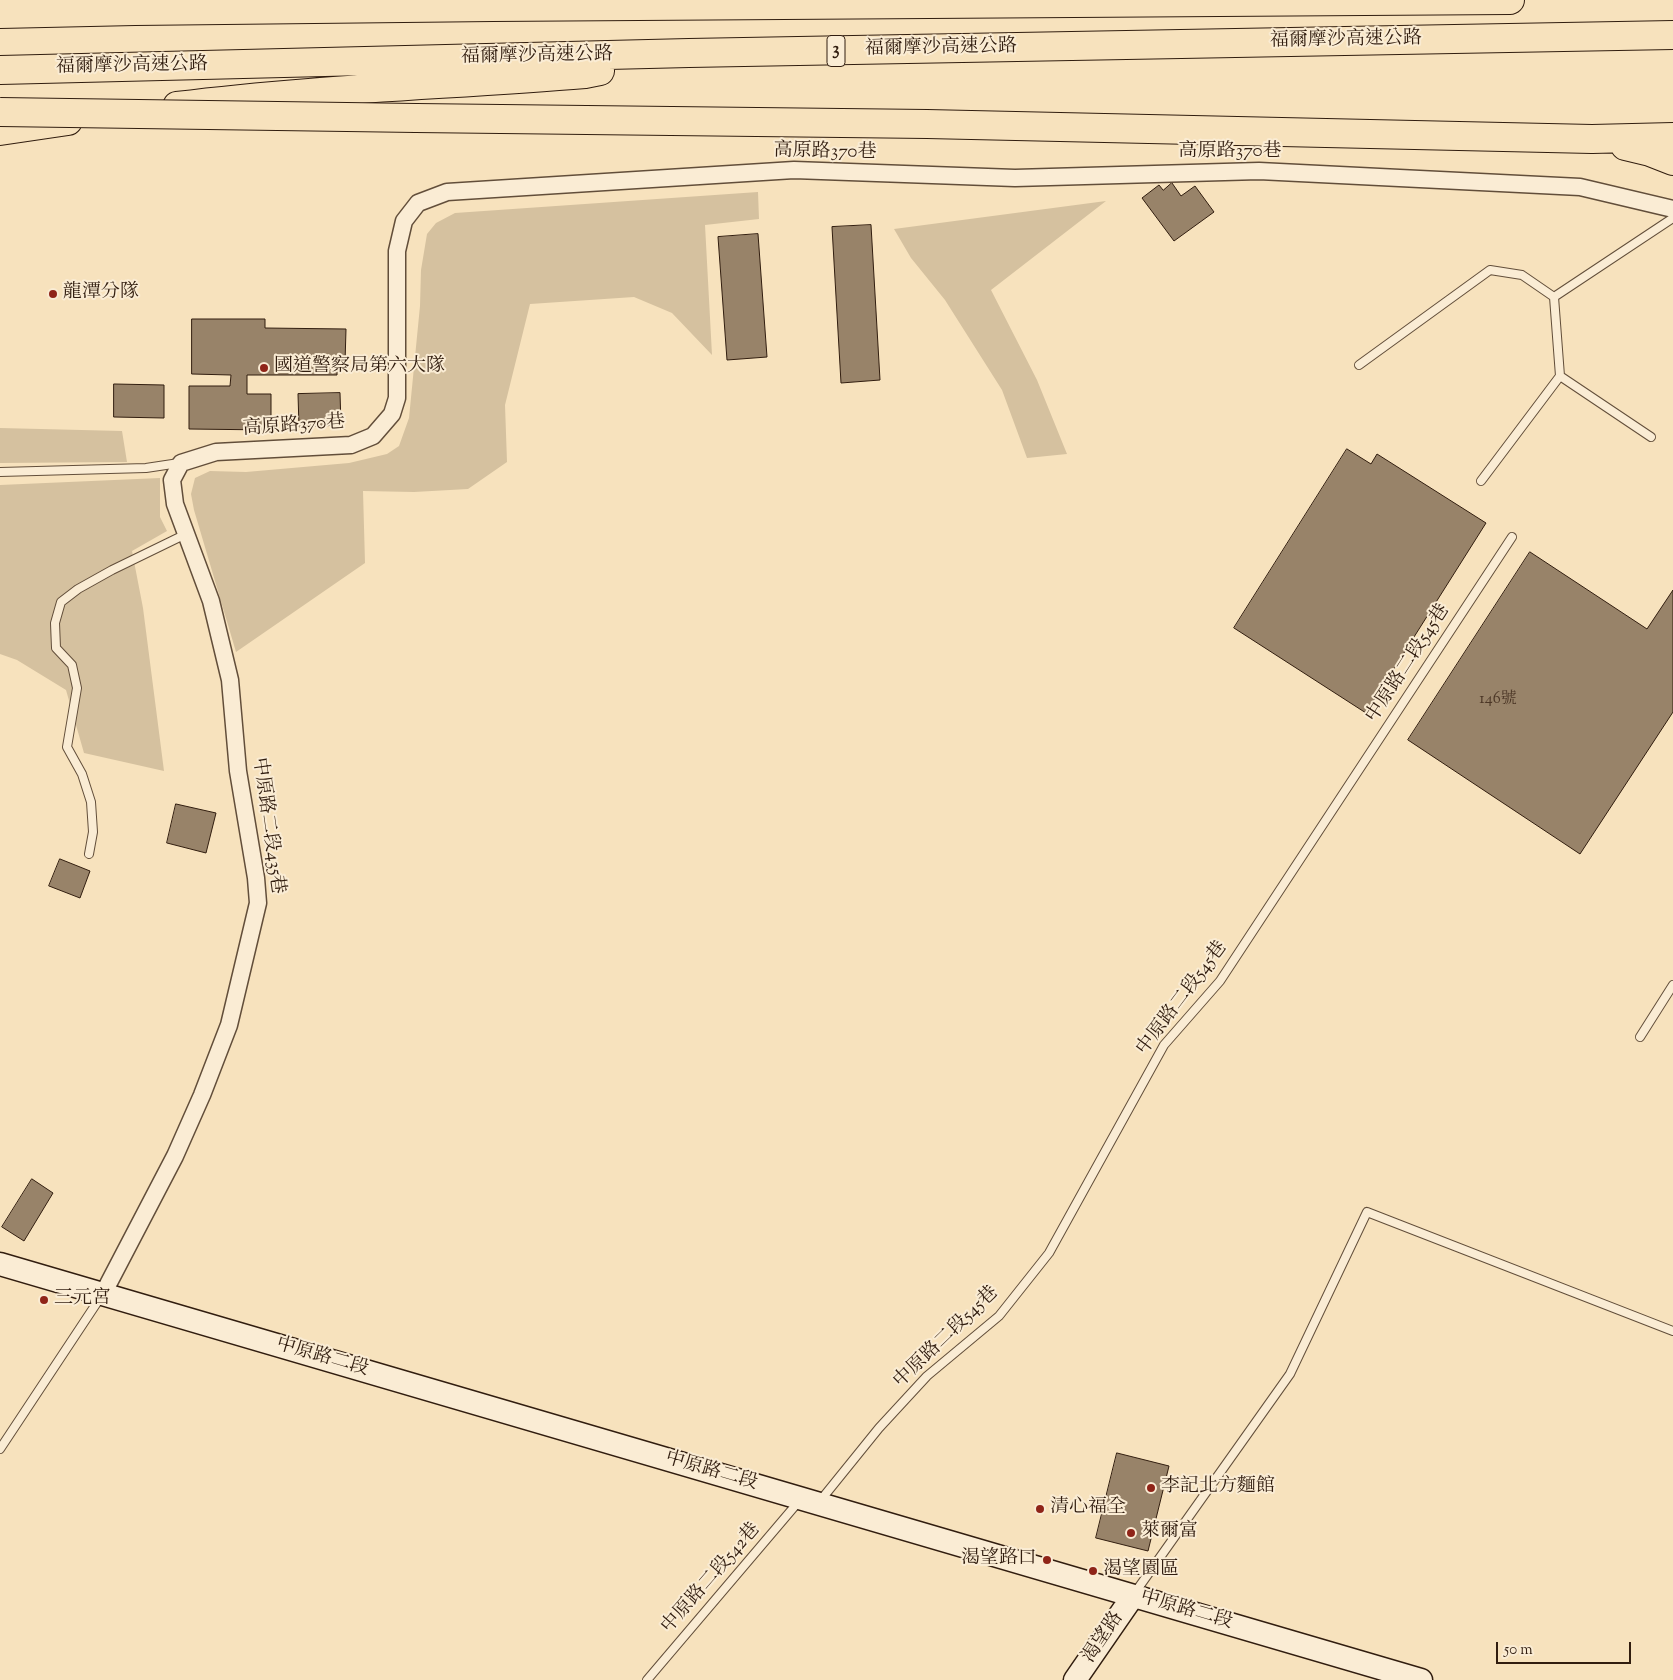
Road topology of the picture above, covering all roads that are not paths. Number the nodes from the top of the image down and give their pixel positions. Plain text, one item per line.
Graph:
1 (1510, 0) edge
2 (0, 14) edge
3 (1673, 35) edge
4 (689, 53) junction
5 (0, 70) edge
6 (0, 112) edge
7 (0, 131) edge
8 (1673, 137) edge
9 (1592, 139) junction
10 (1673, 161) edge
11 (1673, 210) edge
12 (1673, 218) edge
13 (1554, 297) junction
14 (1359, 365) dead end
15 (1560, 376) junction
16 (1651, 437) dead end
17 (181, 463) junction
18 (0, 472) edge
19 (1481, 482) dead end
20 (186, 534) junction
21 (1512, 537) dead end
22 (89, 854) dead end
23 (1673, 985) edge
24 (1640, 1037) dead end
25 (0, 1264) edge
26 (103, 1294) junction
27 (1673, 1331) edge
28 (0, 1449) edge
29 (810, 1501) junction
30 (1133, 1596) junction
31 (647, 1680) edge
32 (1075, 1680) edge
33 (1421, 1680) edge

1 - 2 highway, 福爾摩沙高速公路
3 - 4 highway, 福爾摩沙高速公路 / 3
4 - 5 highway, 福爾摩沙高速公路 / 3
4 - 7 highway
6 - 9 highway, bridge
8 - 9 highway
9 - 10 highway
11 - 17 street, 高原路370巷
12 - 13 lane
13 - 14 lane
13 - 15 lane
15 - 16 lane
15 - 19 lane
17 - 18 lane
17 - 20 street, 中原路二段435巷
20 - 22 lane
20 - 26 street, 中原路二段435巷
21 - 29 lane, 中原路二段545巷
23 - 24 lane
25 - 26 street, 中原路二段
26 - 28 lane
26 - 29 street, 中原路二段
27 - 30 lane
29 - 30 street, 中原路二段
29 - 31 lane, 中原路二段542巷
30 - 32 street, 渴望路
30 - 33 street, 中原路二段

